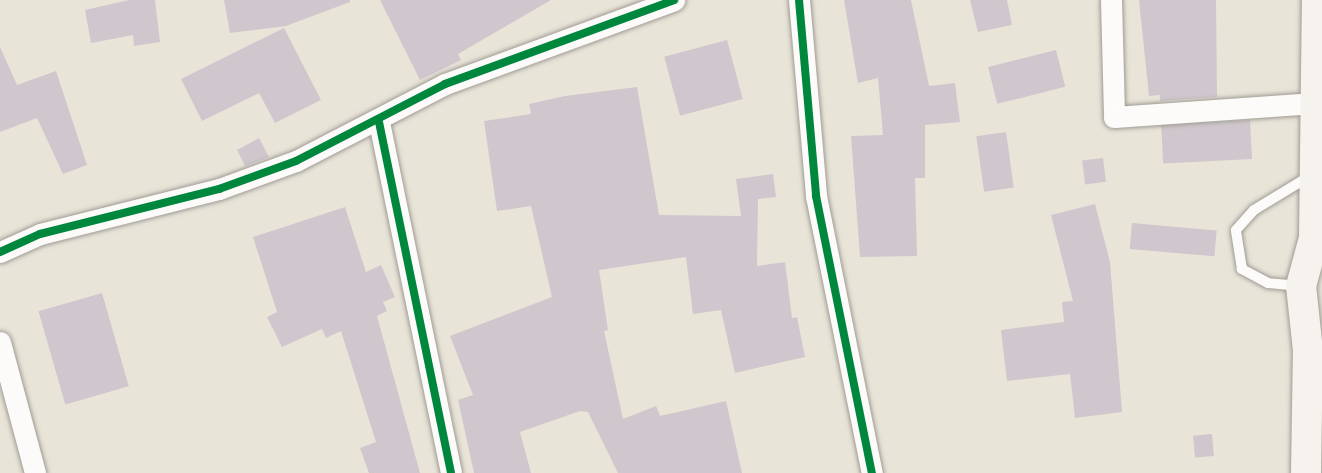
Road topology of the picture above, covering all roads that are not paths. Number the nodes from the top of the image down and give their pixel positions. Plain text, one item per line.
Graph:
1 (674, 0) edge
2 (799, 0) edge
3 (1112, 0) edge
4 (1317, 0) edge
5 (1315, 103) junction
6 (379, 122) junction
7 (1311, 175) junction
8 (0, 252) edge
9 (1301, 286) junction
10 (0, 342) edge
11 (1315, 350) edge
12 (36, 473) edge
13 (452, 473) edge
14 (872, 473) edge
15 (1306, 473) edge

1 - 6 street
2 - 14 street
3 - 5 street
4 - 5 main road
5 - 7 main road
6 - 8 street
6 - 13 street
7 - 9 main road
7 - 9 lane
9 - 11 main road
10 - 12 street
11 - 15 main road

